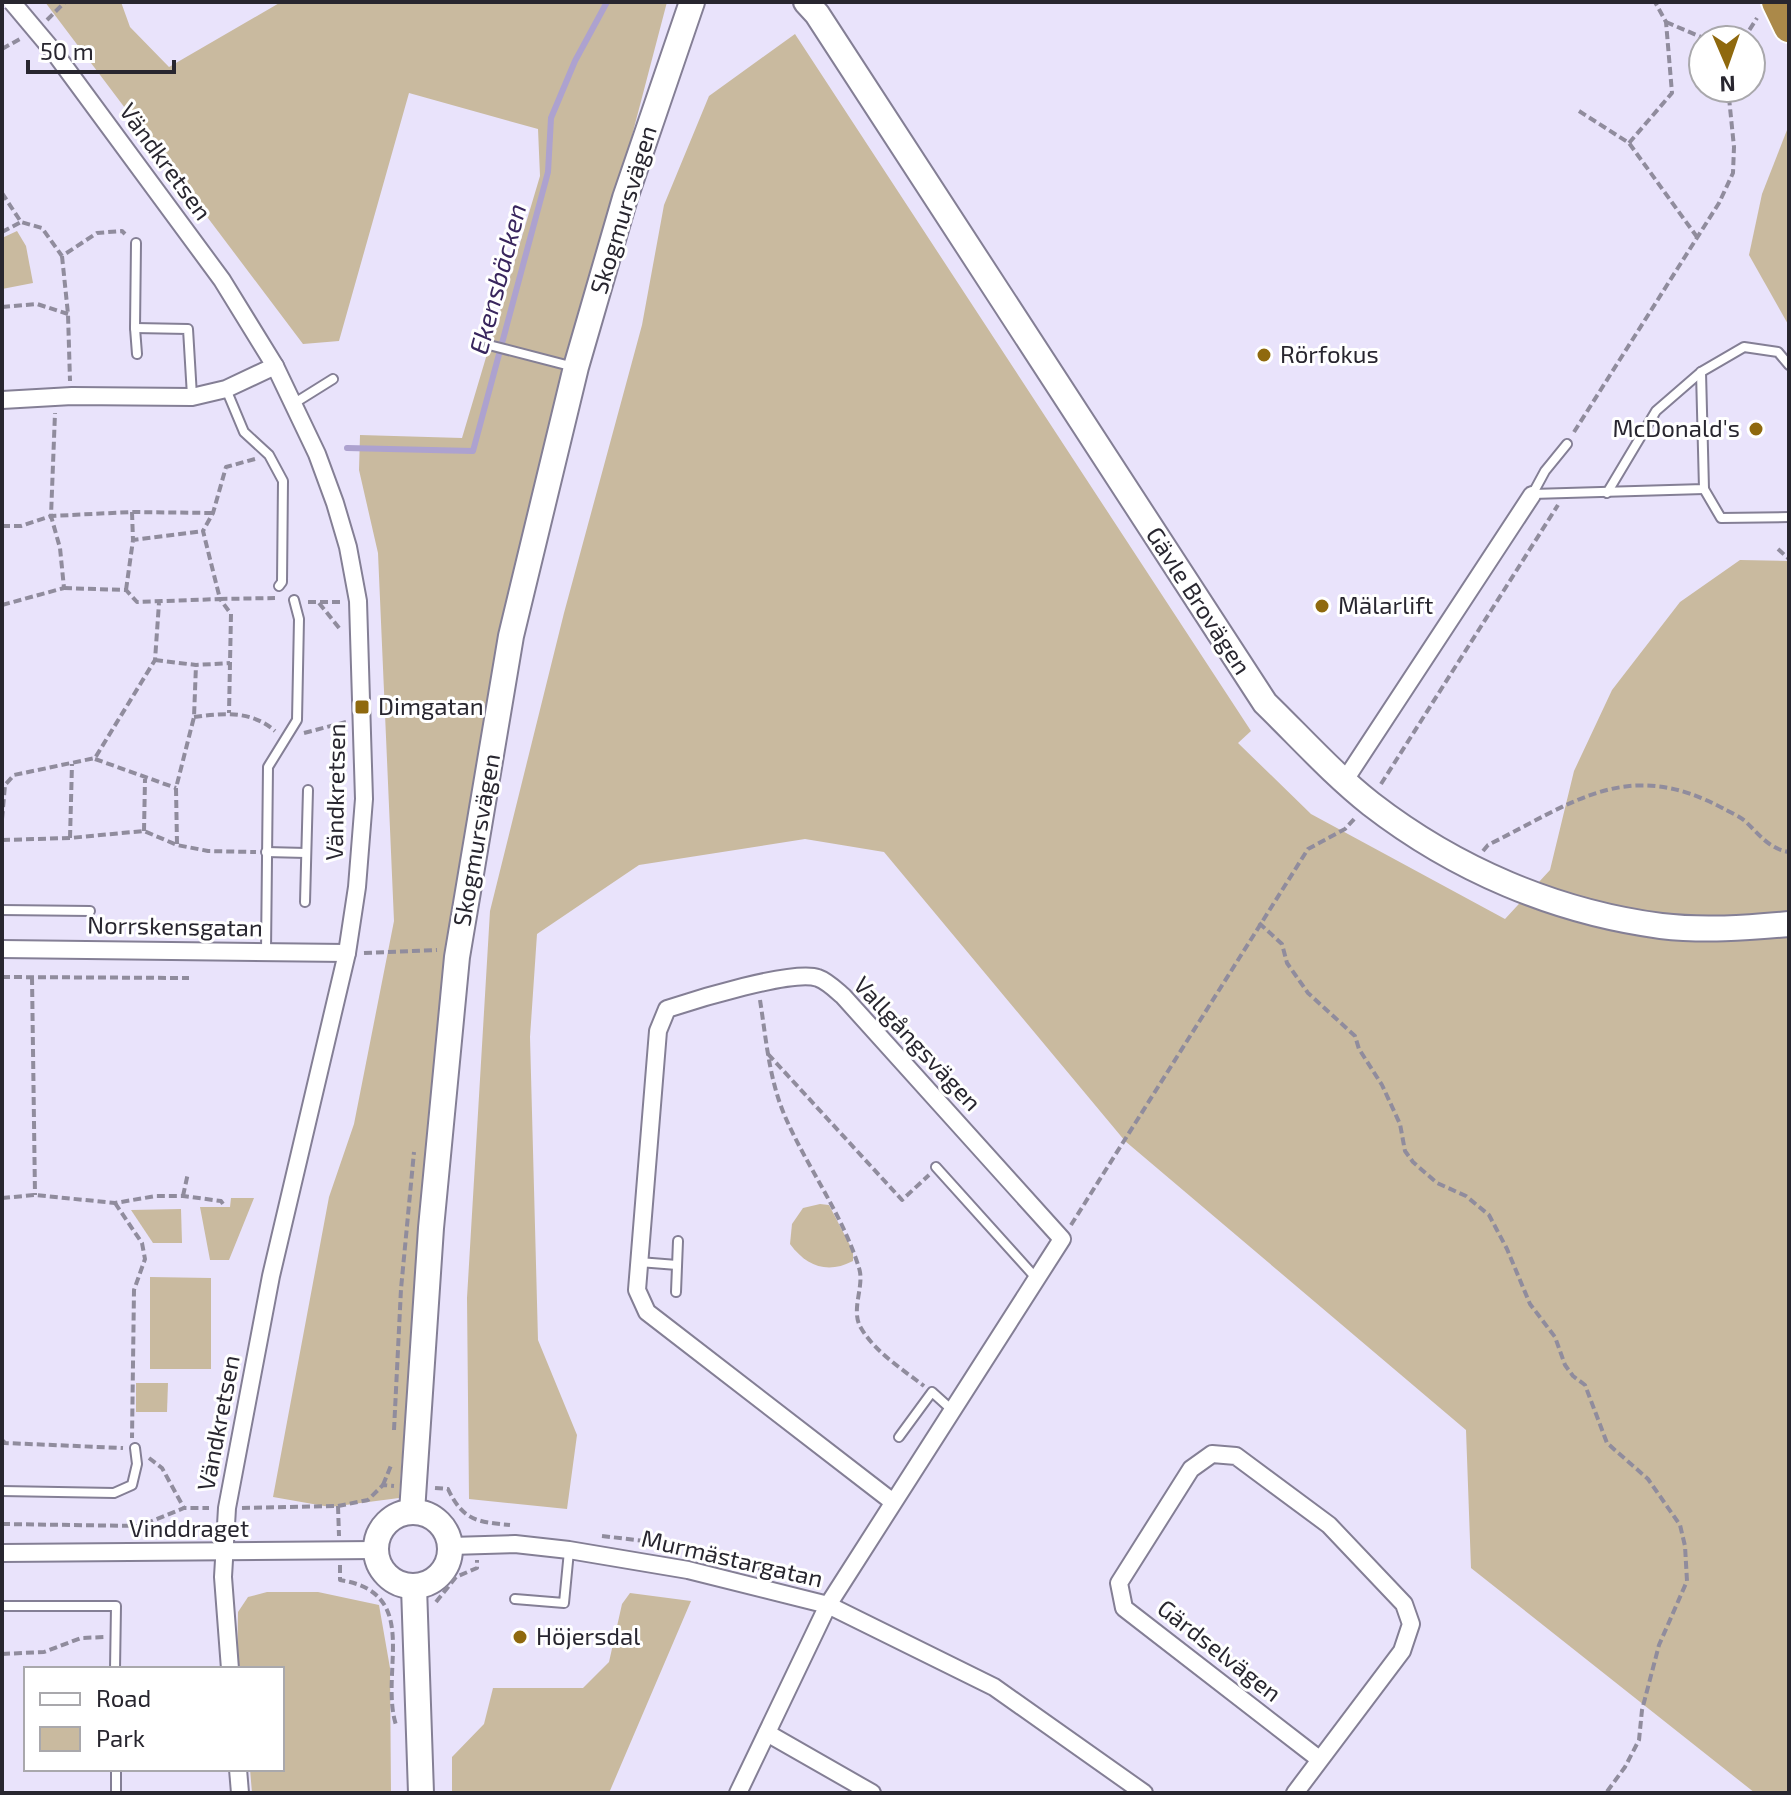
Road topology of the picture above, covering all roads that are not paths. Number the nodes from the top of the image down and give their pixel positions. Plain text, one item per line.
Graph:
1 (12, 2) edge
2 (692, 2) edge
3 (806, 2) edge
4 (1768, 8) edge
5 (1789, 27) edge
6 (136, 243) road end
7 (135, 328) junction
8 (489, 345) dead end
9 (137, 354) dead end
10 (1789, 365) edge
11 (275, 366) junction
12 (576, 367) junction
13 (1701, 372) junction
14 (333, 379) dead end
15 (226, 389) junction
16 (192, 397) junction
17 (2, 400) edge
18 (292, 405) junction
19 (1567, 444) dead end
20 (1704, 489) junction
21 (1607, 493) junction
22 (1532, 495) junction
23 (1789, 517) edge
24 (279, 586) dead end
25 (294, 600) road end
26 (1345, 780) junction
27 (308, 790) dead end
28 (266, 852) junction
29 (306, 853) junction
30 (305, 902) dead end
31 (2, 910) edge
32 (90, 911) dead end
33 (1789, 924) edge
34 (2, 949) edge
35 (266, 952) junction
36 (347, 953) junction
37 (936, 1167) road end
38 (678, 1241) dead end
39 (639, 1262) junction
40 (677, 1265) junction
41 (1036, 1278) junction
42 (676, 1292) dead end
43 (952, 1410) junction
44 (899, 1437) dead end
45 (135, 1448) road end
46 (2, 1491) edge
47 (893, 1502) junction
48 (412, 1512) junction
49 (451, 1546) junction
50 (376, 1550) junction
51 (569, 1550) junction
52 (2, 1553) edge
53 (223, 1553) junction
54 (415, 1599) junction
55 (515, 1599) dead end
56 (828, 1605) junction
57 (2, 1606) edge
58 (115, 1667) edge
59 (230, 1667) edge
60 (767, 1733) junction
61 (1319, 1759) junction
62 (116, 1771) edge
63 (238, 1771) edge
64 (116, 1793) edge
65 (240, 1793) edge
66 (421, 1793) edge
67 (738, 1793) edge
68 (872, 1793) edge
69 (1144, 1793) edge
70 (1295, 1793) edge

1 - 11 street, Vändkretsen, bridge
2 - 12 street, Skogmursvägen
3 - 26 street, Gävle Brovägen
4 - 5 highway
6 - 7 lane
7 - 9 lane
7 - 16 lane
8 - 12 lane
10 - 13 lane
11 - 15 street
11 - 18 street, Vändkretsen
12 - 48 street, Skogmursvägen
13 - 20 lane
13 - 21 lane
14 - 18 lane
15 - 16 street
15 - 24 lane
16 - 17 street
18 - 36 street, Vändkretsen
19 - 22 lane
20 - 21 lane
20 - 23 lane
21 - 22 lane
22 - 26 street
25 - 28 lane
26 - 33 street, Gävle Brovägen
27 - 29 lane
28 - 29 lane
28 - 35 lane
29 - 30 lane
31 - 32 lane
34 - 35 street, Norrskensgatan
35 - 36 street, Norrskensgatan
36 - 53 street, Vändkretsen
37 - 41 lane
38 - 40 lane
39 - 40 lane
39 - 41 street, Vallgångsvägen
39 - 47 street, Vallgångsvägen
40 - 42 lane
41 - 43 street, Vallgångsvägen
43 - 44 lane
43 - 47 street, Vallgångsvägen
45 - 46 lane
47 - 56 street, Vallgångsvägen
48 - 49 street
48 - 50 street
49 - 51 street, Murmästargatan
49 - 54 street
50 - 53 street, Vinddraget
50 - 54 street
51 - 55 lane
51 - 56 street, Murmästargatan
52 - 53 street, Vinddraget
53 - 59 street, Vändkretsen
54 - 66 street
56 - 60 street, Vallgångsvägen
56 - 69 street, Murmästargatan
57 - 58 lane
60 - 67 street, Vallgångsvägen
60 - 68 street
61 - 61 street, Gärdselvägen
61 - 70 street, Gärdselvägen
62 - 64 lane
63 - 65 street

